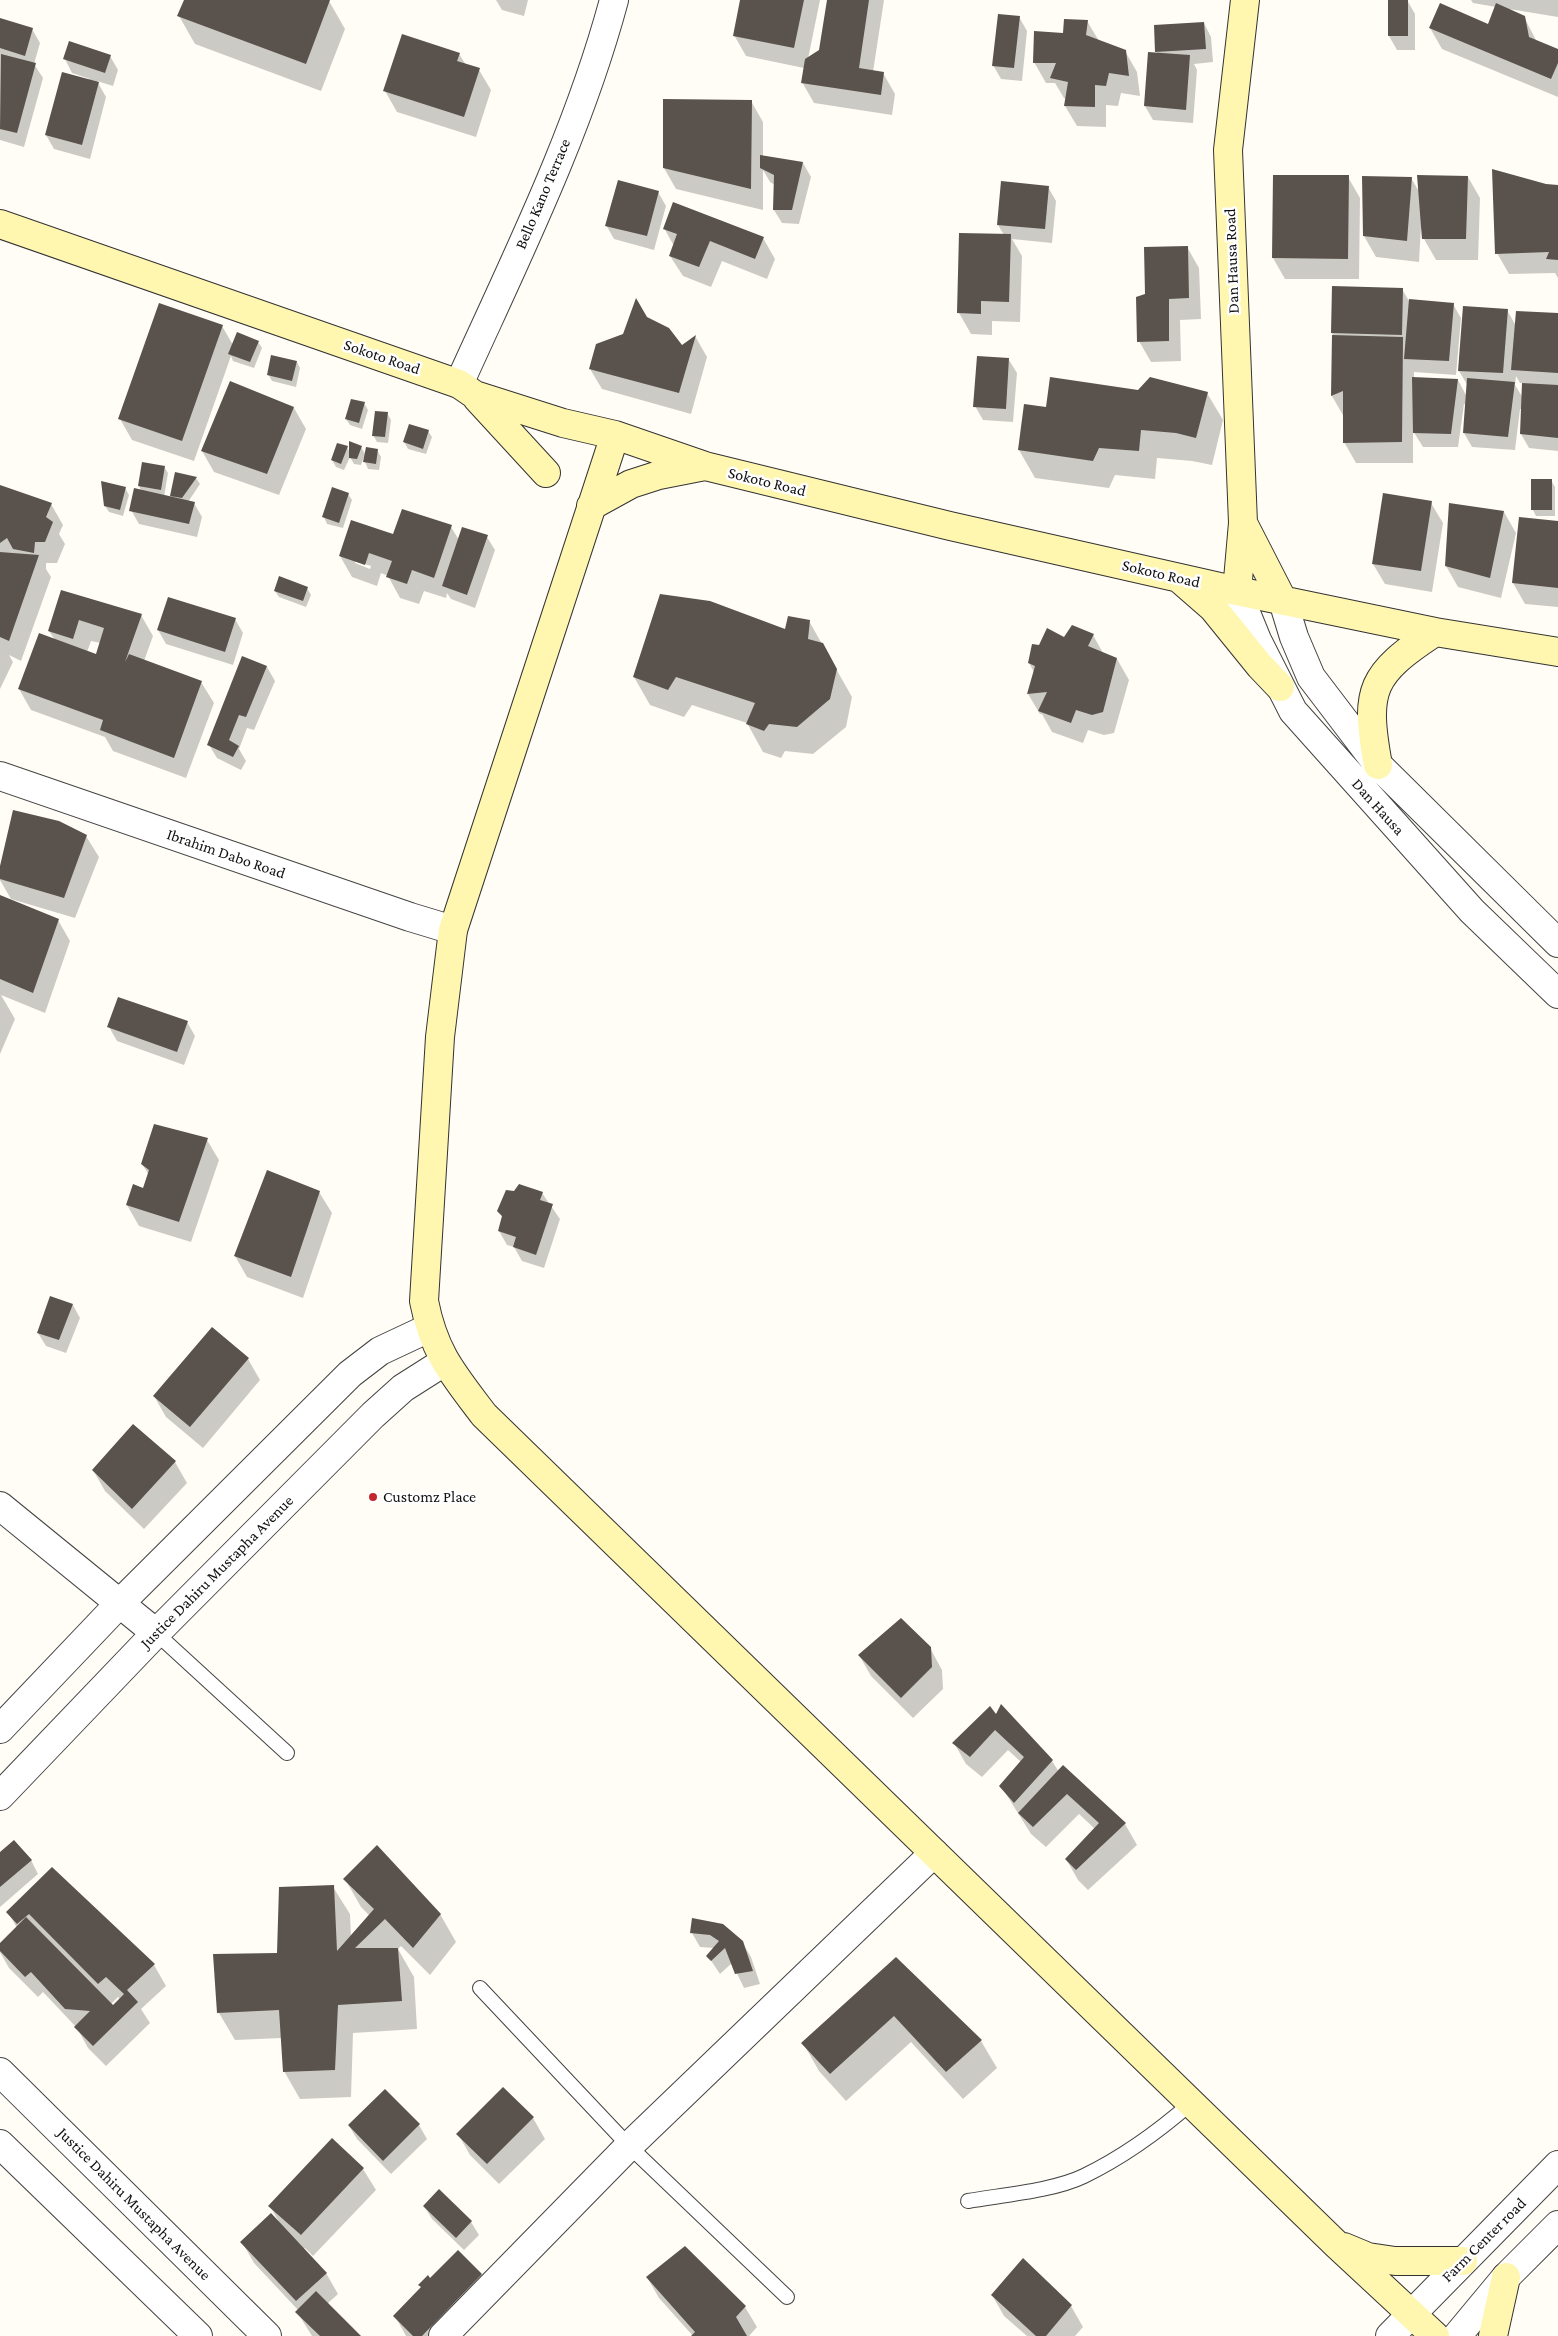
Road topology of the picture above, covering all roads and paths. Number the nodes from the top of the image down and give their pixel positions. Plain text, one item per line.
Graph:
1 (614, 0) edge
2 (1245, 0) edge
3 (0, 224) edge
4 (467, 389) junction
5 (616, 435) junction
6 (705, 466) junction
7 (546, 473) dead end
8 (591, 506) junction
9 (1243, 523) junction
10 (1179, 578) junction
11 (1237, 591) junction
12 (1283, 601) junction
13 (1435, 632) junction
14 (1558, 652) edge
15 (1280, 687) junction
16 (1378, 765) junction
17 (0, 776) edge
18 (453, 930) junction
19 (1558, 943) edge
20 (1558, 994) edge
21 (429, 1328) junction
22 (444, 1362) junction
23 (0, 1506) edge
24 (120, 1603) junction
25 (156, 1633) junction
26 (0, 1728) edge
27 (287, 1753) dead end
28 (0, 1796) edge
29 (934, 1853) junction
30 (480, 1988) dead end
31 (0, 2072) edge
32 (1191, 2103) junction
33 (0, 2144) edge
34 (629, 2146) junction
35 (1558, 2165) edge
36 (968, 2201) dead end
37 (1558, 2225) edge
38 (1336, 2244) junction
39 (1463, 2261) junction
40 (1506, 2277) junction
41 (787, 2297) dead end
42 (1410, 2315) junction
43 (198, 2336) edge
44 (267, 2336) edge
45 (443, 2336) edge
46 (1390, 2336) edge
47 (1435, 2336) edge
48 (1457, 2336) edge
49 (1493, 2336) edge

1 - 4 street, Bello Kano Terrace
2 - 9 street, Dan Hausa Road
3 - 4 street, Sokoto Road
4 - 5 street, Sokoto Road
4 - 7 street
5 - 6 street, Sokoto Road
5 - 8 street
6 - 8 street
6 - 10 street, Sokoto Road
8 - 18 street
9 - 11 street, Dan Hausa Road
9 - 12 street
10 - 11 street, Sokoto Road
10 - 15 street
11 - 12 street, Sokoto Road
11 - 15 street, Dan Hausa
12 - 13 street, Sokoto Road
12 - 16 street, Dan Hausa
13 - 14 street, Sokoto Road
13 - 16 street
15 - 20 street, Dan Hausa
16 - 19 street, Dan Hausa
17 - 18 street, Ibrahim Dabo Road
18 - 21 street
21 - 22 street
21 - 24 street
22 - 25 street, Justice Dahiru Mustapha Avenue
22 - 29 street
23 - 24 street
24 - 25 street
24 - 26 street
25 - 27 lane
25 - 28 street, Justice Dahiru Mustapha Avenue
29 - 32 street
29 - 34 street
30 - 34 lane
31 - 44 street, Justice Dahiru Mustapha Avenue
32 - 36 lane
32 - 38 street
33 - 43 street
34 - 41 lane
34 - 45 street
35 - 39 street, Farm Center road
37 - 40 street
38 - 39 street
38 - 42 street
39 - 42 street, Farm Center road
40 - 48 street
40 - 49 street
42 - 46 street, Farm Center road
42 - 47 street

